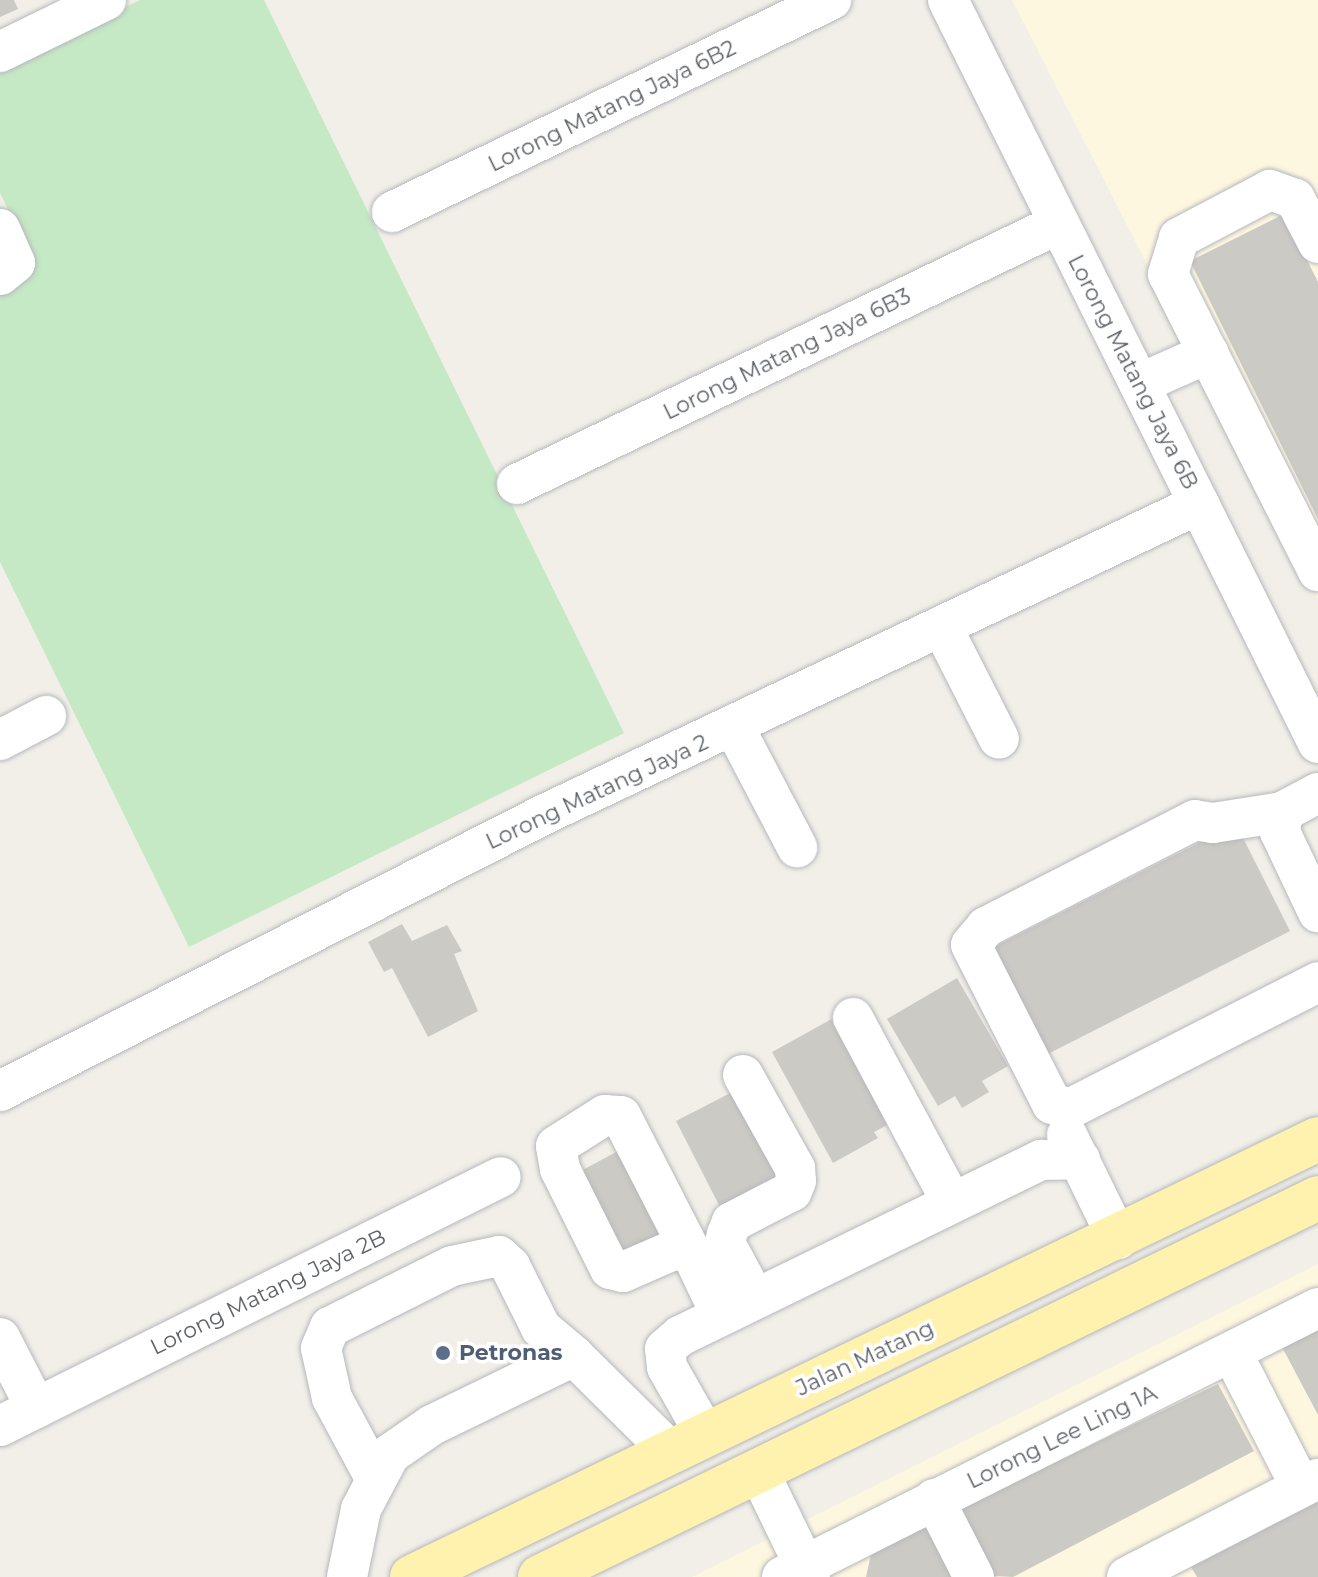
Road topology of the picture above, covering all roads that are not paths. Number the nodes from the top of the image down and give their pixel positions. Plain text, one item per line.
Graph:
1 (106, 0) edge
2 (831, 0) edge
3 (948, 0) edge
4 (0, 52) edge
5 (392, 212) dead end
6 (1058, 224) junction
7 (0, 229) edge
8 (1318, 243) edge
9 (0, 275) edge
10 (1209, 353) junction
11 (1141, 383) junction
12 (517, 484) dead end
13 (1199, 504) junction
14 (1318, 571) edge
15 (943, 629) junction
16 (46, 716) dead end
17 (734, 727) junction
18 (999, 739) dead end
19 (0, 740) edge
20 (1318, 743) edge
21 (1318, 793) edge
22 (1283, 812) junction
23 (797, 847) dead end
24 (1318, 912) edge
25 (1318, 982) edge
26 (853, 1018) dead end
27 (743, 1075) dead end
28 (0, 1091) edge
29 (1052, 1104) junction
30 (932, 1116) dead end
31 (1318, 1139) edge
32 (1080, 1159) junction
33 (501, 1177) dead end
34 (962, 1197) junction
35 (1318, 1198) edge
36 (1118, 1239) junction
37 (692, 1254) dead end
38 (737, 1305) junction
39 (1318, 1308) edge
40 (0, 1338) edge
41 (1232, 1353) junction
42 (574, 1356) junction
43 (36, 1408) junction
44 (0, 1426) edge
45 (688, 1442) junction
46 (758, 1470) junction
47 (374, 1476) junction
48 (1309, 1483) edge
49 (934, 1499) junction
50 (799, 1573) edge
51 (1130, 1576) edge
52 (347, 1577) edge
53 (412, 1577) edge
54 (540, 1577) edge
55 (974, 1577) edge

1 - 4 street
2 - 5 street, Lorong Matang Jaya 6B2
3 - 6 street, Lorong Matang Jaya 6B
6 - 11 street, Lorong Matang Jaya 6B
6 - 12 street, Lorong Matang Jaya 6B3
7 - 9 street
8 - 10 street
10 - 11 street
10 - 14 street
11 - 13 street, Lorong Matang Jaya 6B
13 - 15 street, Lorong Matang Jaya 2
13 - 20 street, Lorong Matang Jaya 6B
15 - 17 street, Lorong Matang Jaya 2
15 - 18 street
16 - 19 street
17 - 23 street
17 - 28 street, Lorong Matang Jaya 2
21 - 22 street
22 - 24 street
22 - 29 street
25 - 29 street
26 - 34 street
27 - 38 street
29 - 32 street
30 - 34 street
31 - 36 main road, Jalan Matang
32 - 34 street
32 - 36 street
33 - 43 street, Lorong Matang Jaya 2B
34 - 38 street
35 - 46 main road
36 - 45 main road, Jalan Matang
37 - 38 street
38 - 45 street
39 - 41 street, Lorong Lee Ling 1A
40 - 43 street
41 - 48 street
41 - 49 street, Lorong Lee Ling 1A
42 - 45 street
42 - 47 street
42 - 47 street
43 - 44 street, Lorong Matang Jaya 2B
45 - 46 main road
45 - 53 main road, Jalan Matang
46 - 50 street
46 - 54 main road
47 - 52 street
48 - 51 street
49 - 50 street, Lorong Lee Ling 1A
49 - 55 street

